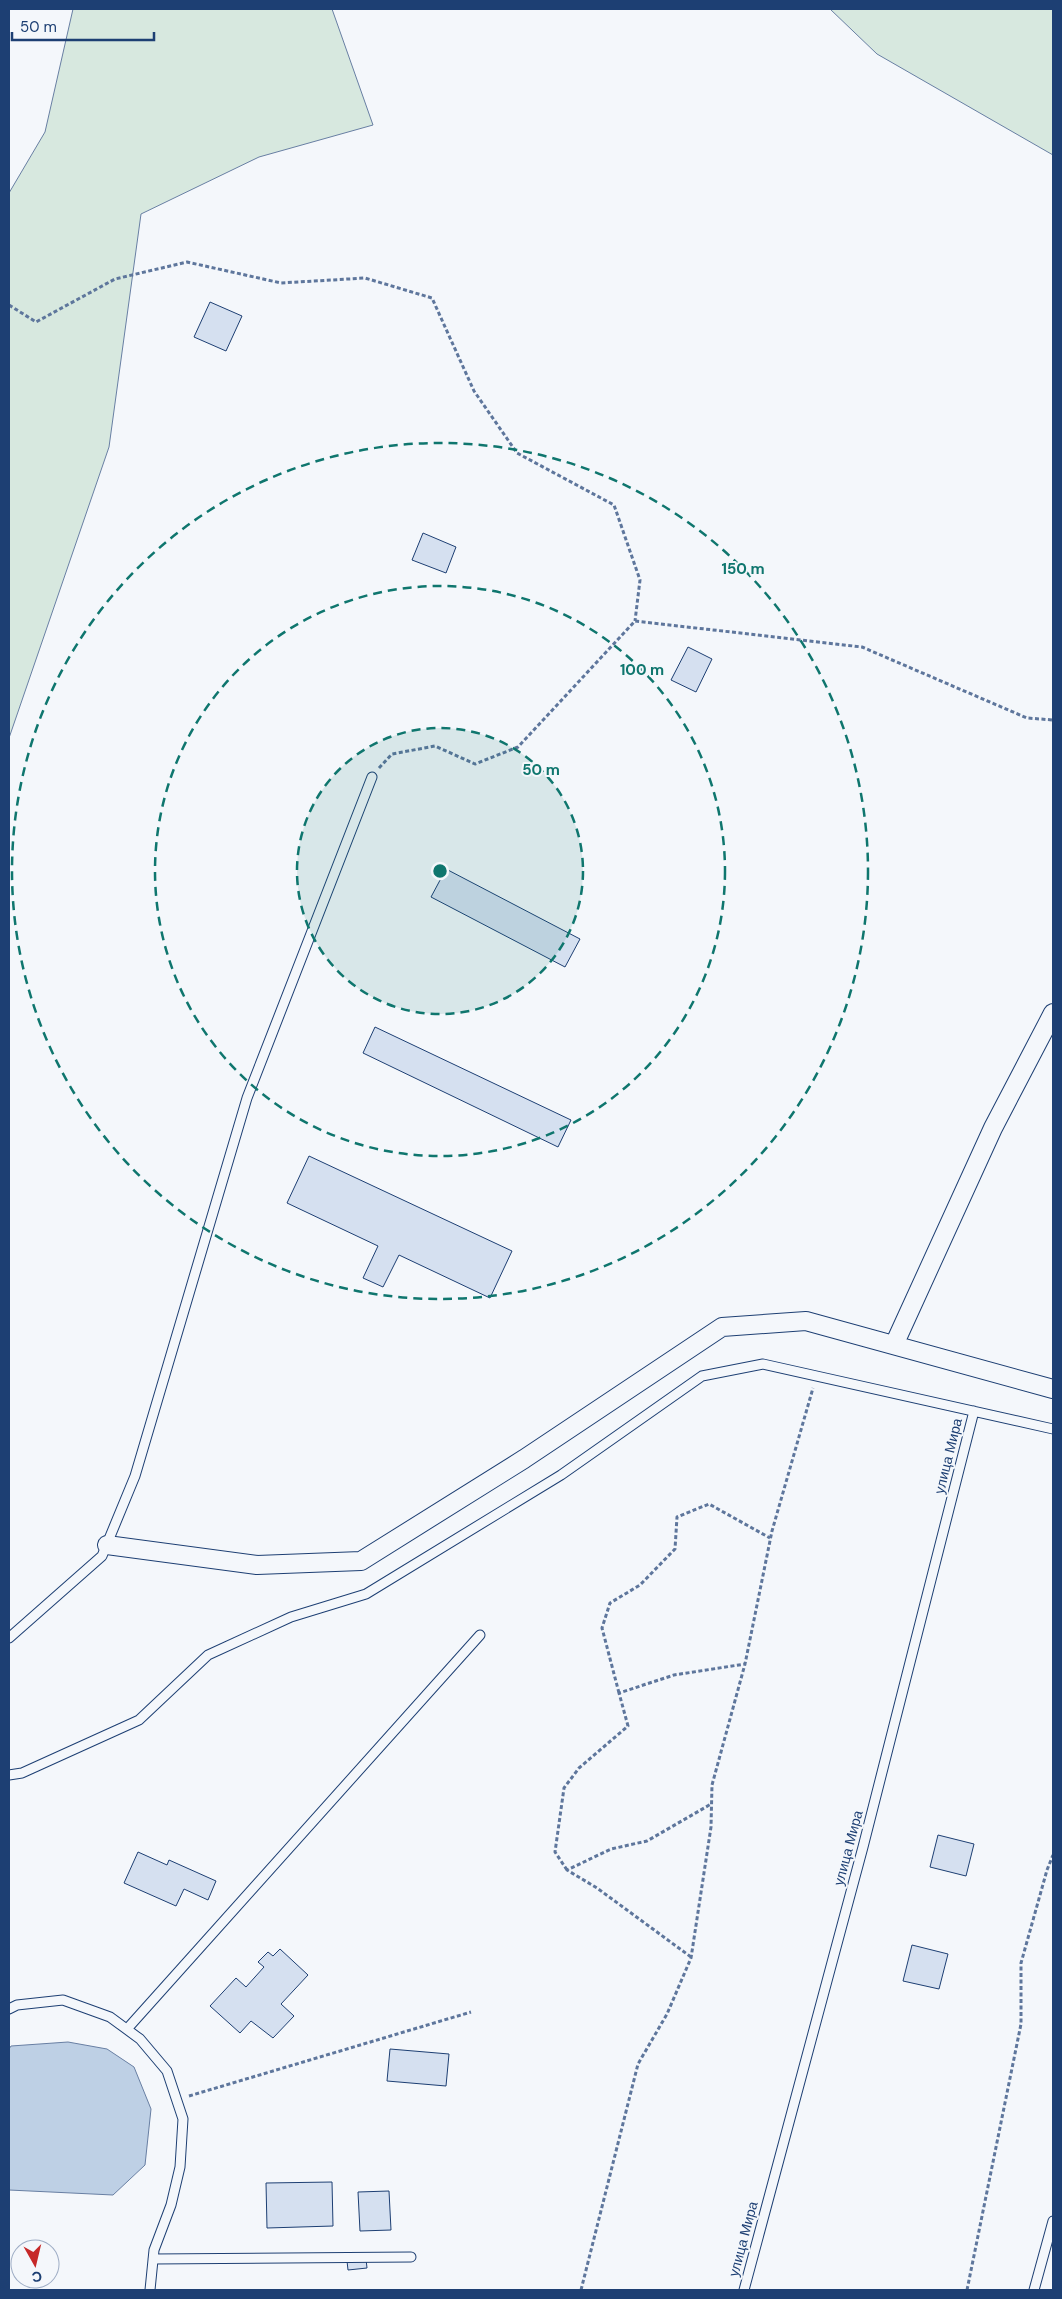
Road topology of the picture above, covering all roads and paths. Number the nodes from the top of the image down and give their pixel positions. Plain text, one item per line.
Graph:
1 (9, 305) edge
2 (636, 621) junction
3 (1053, 720) edge
4 (372, 777) joint
5 (1053, 1013) edge
6 (894, 1345) junction
7 (817, 1376) junction
8 (1053, 1389) edge
9 (974, 1411) junction
10 (1053, 1429) edge
11 (770, 1538) junction
12 (107, 1545) junction
13 (480, 1635) dead end
14 (9, 1638) edge
15 (745, 1664) junction
16 (620, 1692) junction
17 (9, 1775) edge
18 (712, 1804) junction
19 (1053, 1855) edge
20 (567, 1870) junction
21 (691, 1958) junction
22 (9, 2009) edge
23 (471, 2012) dead end
24 (127, 2030) junction
25 (177, 2100) junction
26 (1053, 2221) edge
27 (411, 2257) dead end
28 (152, 2259) junction
29 (150, 2290) edge
30 (581, 2290) edge
31 (744, 2290) edge
32 (966, 2290) edge
33 (1034, 2290) edge

1 - 2 path
2 - 3 path
2 - 4 path
4 - 12 lane
5 - 6 street
6 - 8 street
6 - 12 street
7 - 9 lane
7 - 11 path
7 - 17 lane
9 - 10 lane
9 - 31 lane, улица Мира
11 - 15 path
11 - 16 path
12 - 14 lane
13 - 24 lane
15 - 16 path
15 - 18 path
16 - 20 path
18 - 20 path
18 - 21 path
19 - 32 path
20 - 21 path
21 - 30 path
22 - 24 lane
23 - 25 path
24 - 25 lane
25 - 28 lane
26 - 33 lane
27 - 28 lane
28 - 29 lane

